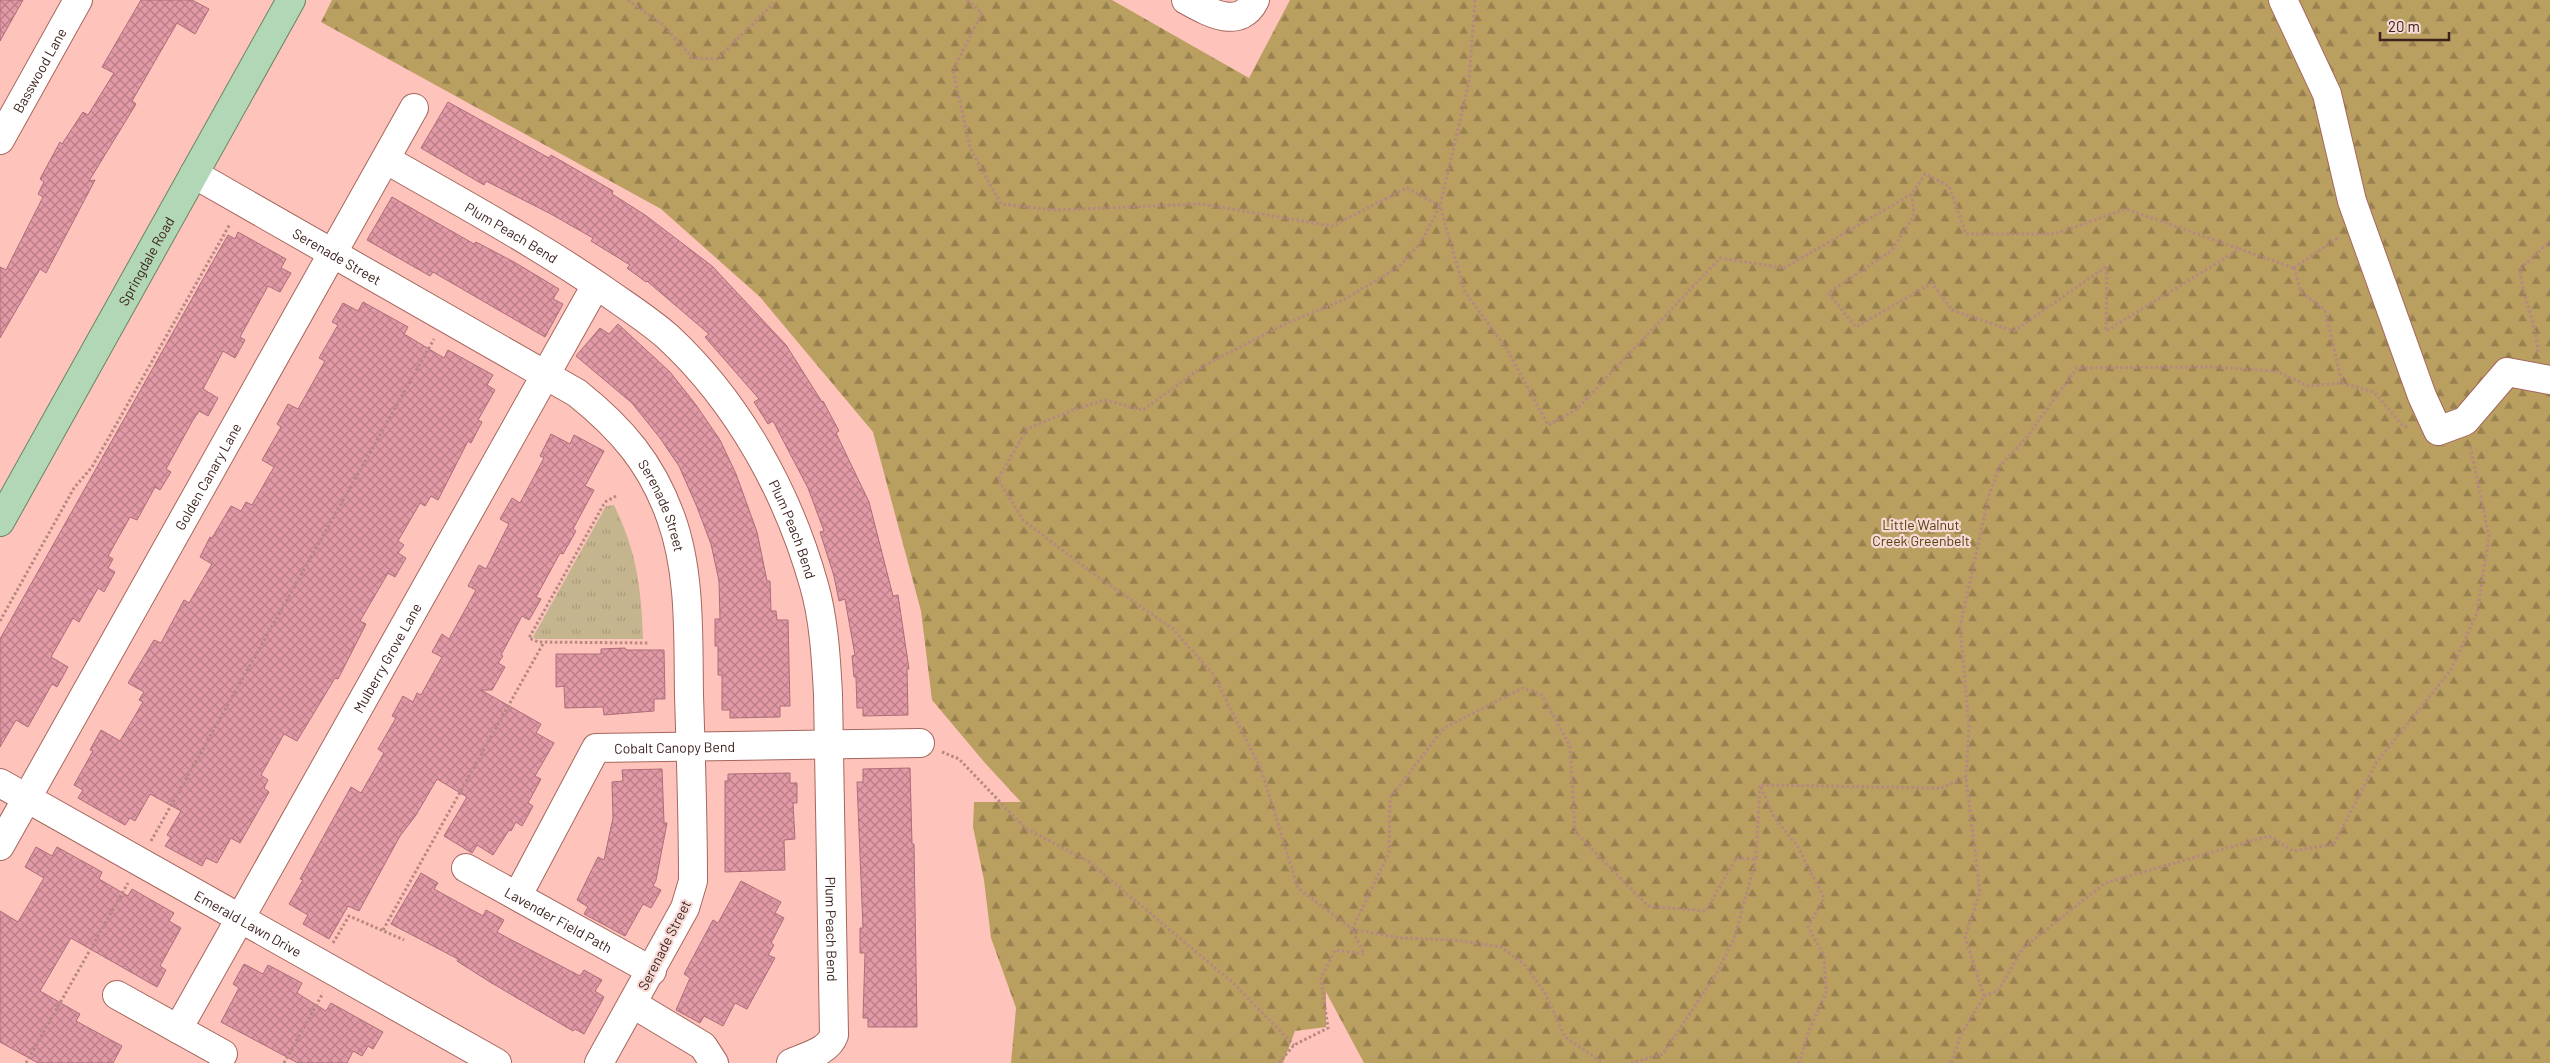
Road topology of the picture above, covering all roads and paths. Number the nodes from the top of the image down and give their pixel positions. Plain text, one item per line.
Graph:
1 (78, 0) edge
2 (291, 0) edge
3 (628, 0) edge
4 (967, 0) edge
5 (1186, 0) edge
6 (1255, 0) edge
7 (1475, 0) edge
8 (2283, 0) edge
9 (774, 2) dead end
10 (414, 108) dead end
11 (0, 140) edge
12 (386, 160) junction
13 (194, 174) junction
14 (1912, 194) junction
15 (1440, 206) junction
16 (230, 225) dead end
17 (2343, 234) dead end
18 (2550, 240) edge
19 (2240, 250) junction
20 (332, 254) junction
21 (2294, 268) junction
22 (596, 285) junction
23 (437, 332) dead end
24 (547, 375) junction
25 (2545, 379) edge
26 (2342, 383) junction
27 (2466, 421) junction
28 (2438, 431) junction
29 (616, 496) dead end
30 (0, 522) edge
31 (0, 621) edge
32 (544, 642) junction
33 (648, 643) dead end
34 (920, 743) joint
35 (828, 745) junction
36 (690, 746) junction
37 (1966, 777) junction
38 (0, 784) edge
39 (1760, 785) junction
40 (27, 799) junction
41 (0, 846) edge
42 (147, 848) dead end
43 (1756, 859) junction
44 (466, 868) dead end
45 (130, 878) dead end
46 (518, 895) junction
47 (240, 919) junction
48 (1352, 929) junction
49 (382, 930) junction
50 (404, 940) dead end
51 (329, 950) dead end
52 (652, 971) junction
53 (326, 988) dead end
54 (117, 995) dead end
55 (1984, 996) junction
56 (633, 1004) junction
57 (178, 1029) junction
58 (1294, 1045) junction
59 (223, 1054) dead end
60 (26, 1063) edge
61 (284, 1063) edge
62 (496, 1063) edge
63 (599, 1063) edge
64 (714, 1063) edge
65 (791, 1063) edge
66 (1279, 1063) edge
67 (1603, 1063) edge
68 (1631, 1063) edge
69 (1799, 1063) edge
70 (1951, 1063) edge

1 - 11 street, Basswood Lane
2 - 13 main road, Springdale Road
3 - 9 path
4 - 15 path
5 - 6 street
7 - 15 path
8 - 28 street
10 - 12 street, Golden Canary Lane
12 - 20 street, Golden Canary Lane
12 - 22 street, Plum Peach Bend
13 - 20 street, Serenade Street
13 - 30 main road, Springdale Road
14 - 15 path
14 - 19 path
14 - 19 path
15 - 48 path
16 - 31 path
17 - 21 path
18 - 25 path
19 - 21 path
20 - 24 street, Serenade Street
20 - 40 street, Golden Canary Lane
21 - 26 path
22 - 24 street, Mulberry Grove Lane
22 - 35 street, Plum Peach Bend
23 - 42 path
24 - 36 street, Serenade Street
24 - 47 street, Mulberry Grove Lane
25 - 27 street
26 - 28 path
26 - 37 path
27 - 28 street
27 - 55 path
29 - 32 path
32 - 33 path
32 - 49 path
34 - 35 street, Cobalt Canopy Bend
34 - 58 path
35 - 36 street, Cobalt Canopy Bend
35 - 65 street, Plum Peach Bend
36 - 46 street, Cobalt Canopy Bend
36 - 52 street, Serenade Street
37 - 39 path
37 - 55 path
38 - 40 street, Emerald Lawn Drive
39 - 43 path
39 - 69 path
40 - 41 street, Golden Canary Lane
40 - 47 street, Emerald Lawn Drive
43 - 48 path
43 - 68 path
44 - 46 street, Lavender Field Path
45 - 60 path
46 - 52 street, Lavender Field Path
47 - 57 street, Mulberry Grove Lane
47 - 62 street, Emerald Lawn Drive
48 - 58 path
48 - 67 path
49 - 50 path
49 - 51 path
52 - 56 street, Serenade Street
53 - 61 path
54 - 57 street
55 - 70 path
56 - 63 street, Serenade Street
56 - 64 street
57 - 59 street
58 - 66 path

